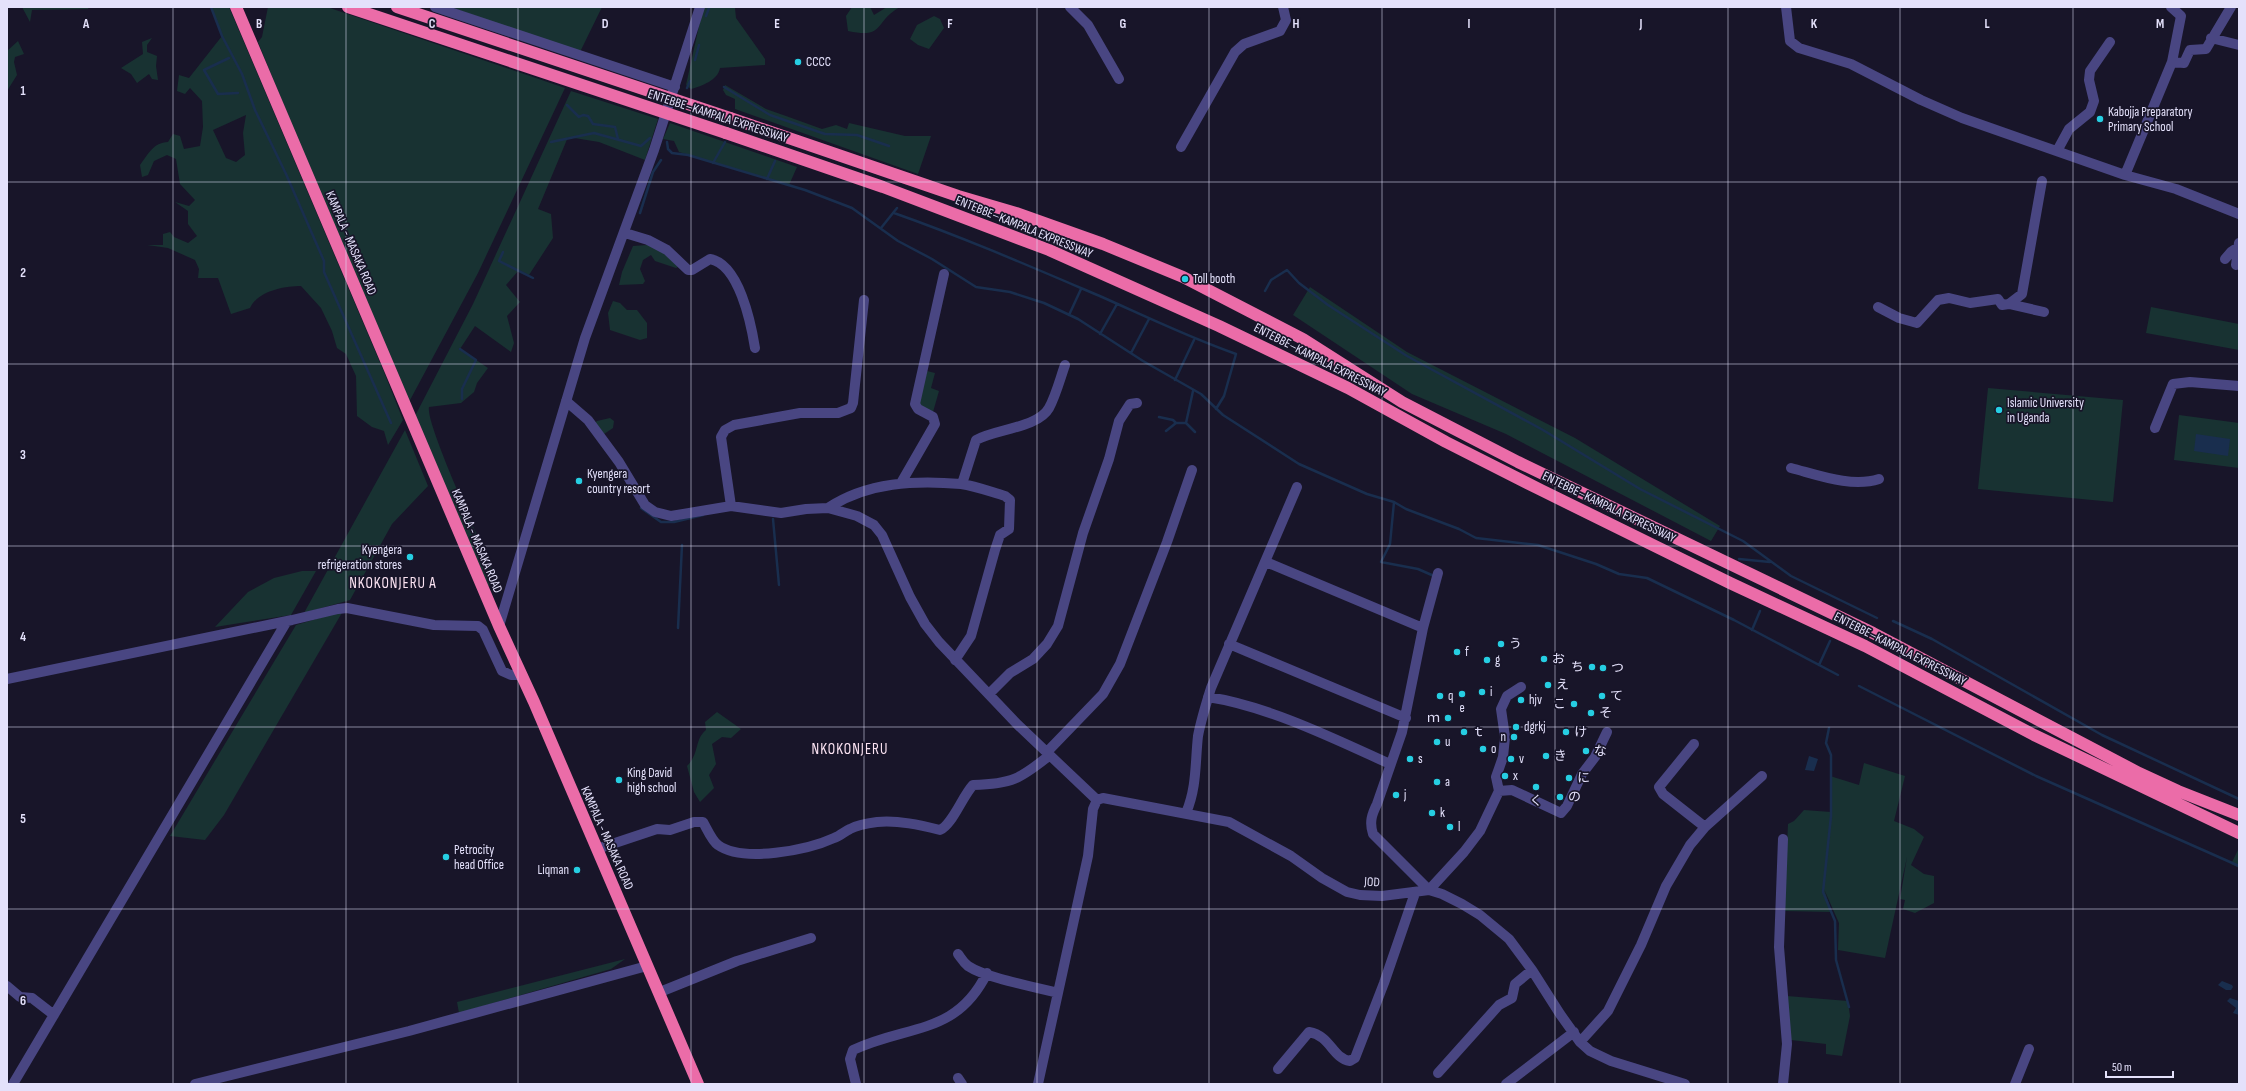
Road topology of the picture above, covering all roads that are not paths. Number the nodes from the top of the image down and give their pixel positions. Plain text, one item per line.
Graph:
1 (236, 7) edge
2 (348, 7) edge
3 (397, 7) edge
4 (434, 7) edge
5 (700, 7) edge
6 (1070, 7) edge
7 (1283, 7) edge
8 (1786, 7) edge
9 (2171, 7) edge
10 (2231, 7) edge
11 (2211, 38) junction
12 (2110, 42) dead end
13 (2239, 45) edge
14 (2172, 62) junction
15 (1119, 79) dead end
16 (675, 87) junction
17 (1181, 147) dead end
18 (2057, 151) junction
19 (2124, 176) junction
20 (2042, 181) dead end
21 (2239, 214) edge
22 (625, 233) junction
23 (2238, 245) edge
24 (2225, 258) dead end
25 (2236, 265) dead end
26 (944, 274) dead end
27 (2022, 294) junction
28 (864, 300) dead end
29 (2009, 304) junction
30 (2023, 306) junction
31 (1878, 307) dead end
32 (2044, 312) dead end
33 (755, 348) dead end
34 (1065, 365) dead end
35 (2239, 386) edge
36 (566, 401) junction
37 (1137, 403) dead end
38 (2155, 428) dead end
39 (1791, 468) dead end
40 (1192, 470) dead end
41 (1879, 479) dead end
42 (901, 483) junction
43 (962, 484) junction
44 (1297, 487) dead end
45 (731, 506) junction
46 (828, 508) junction
47 (1266, 562) junction
48 (1438, 573) dead end
49 (287, 621) junction
50 (499, 626) junction
51 (1424, 628) junction
52 (1229, 644) junction
53 (955, 660) junction
54 (522, 675) junction
55 (7, 679) edge
56 (1521, 687) dead end
57 (989, 694) junction
58 (1208, 697) junction
59 (1406, 718) junction
60 (1607, 732) dead end
61 (1694, 744) dead end
62 (1048, 754) junction
63 (1390, 764) junction
64 (1762, 776) dead end
65 (1499, 790) junction
66 (1097, 800) junction
67 (1186, 813) junction
68 (2239, 816) edge
69 (1705, 827) junction
70 (2239, 833) edge
71 (1783, 839) dead end
72 (596, 845) junction
73 (780, 847) dead end
74 (1429, 890) junction
75 (1415, 892) junction
76 (811, 938) dead end
77 (958, 954) dead end
78 (647, 966) junction
79 (1532, 970) junction
80 (987, 973) junction
81 (7, 986) edge
82 (660, 992) junction
83 (1058, 993) junction
84 (54, 1015) junction
85 (1574, 1032) junction
86 (1580, 1042) junction
87 (2029, 1049) dead end
88 (1278, 1068) dead end
89 (1438, 1073) dead end
90 (13, 1084) edge
91 (195, 1084) edge
92 (698, 1084) edge
93 (856, 1084) edge
94 (1038, 1084) edge
95 (1506, 1084) edge
96 (1685, 1084) edge
97 (1783, 1084) edge
98 (2015, 1084) edge

1 - 50 highway, KAMPALA - MASAKA ROAD
2 - 70 highway, ENTEBBE–KAMPALA EXPRESSWAY, bridge
3 - 68 highway, ENTEBBE–KAMPALA EXPRESSWAY, bridge
4 - 16 street
5 - 16 street
6 - 15 street
7 - 17 street
8 - 18 street
9 - 14 street
10 - 11 street
11 - 13 street
11 - 14 street
12 - 18 street
14 - 19 street
16 - 22 street
18 - 19 street
19 - 21 street
20 - 27 street
22 - 33 street
22 - 36 street
23 - 24 street
23 - 25 street
26 - 42 street
27 - 29 street
27 - 30 street
28 - 45 street
29 - 30 street
29 - 31 street
30 - 32 street
34 - 43 street
35 - 38 street
36 - 45 street
36 - 50 street
37 - 57 street
39 - 41 street
40 - 62 street
42 - 43 street
42 - 46 street
43 - 53 street
44 - 47 street
45 - 46 street
46 - 53 street
47 - 51 street
47 - 52 street
48 - 51 street
49 - 54 street
49 - 55 street
49 - 84 street
50 - 54 highway, KAMPALA - MASAKA ROAD
51 - 59 street
52 - 58 street
52 - 59 street
53 - 57 street
54 - 72 highway, KAMPALA - MASAKA ROAD
56 - 65 street
57 - 62 street
58 - 63 street
58 - 67 street
59 - 63 street
60 - 65 street
61 - 69 street
62 - 66 street
62 - 72 street
63 - 74 street
64 - 69 street
65 - 74 street
66 - 67 street, JOD
66 - 83 street
67 - 75 street, JOD
69 - 86 street
71 - 97 street
72 - 73 street
72 - 78 highway, KAMPALA - MASAKA ROAD
74 - 75 street, JOD
74 - 79 street
75 - 88 street
76 - 82 street
77 - 80 street
78 - 82 highway, KAMPALA - MASAKA ROAD
78 - 91 street
79 - 85 street
79 - 89 street
80 - 83 street
80 - 93 street
81 - 84 street
82 - 92 highway, KAMPALA - MASAKA ROAD
83 - 94 street
84 - 90 street
85 - 86 street
85 - 95 street
86 - 96 street
87 - 98 street

